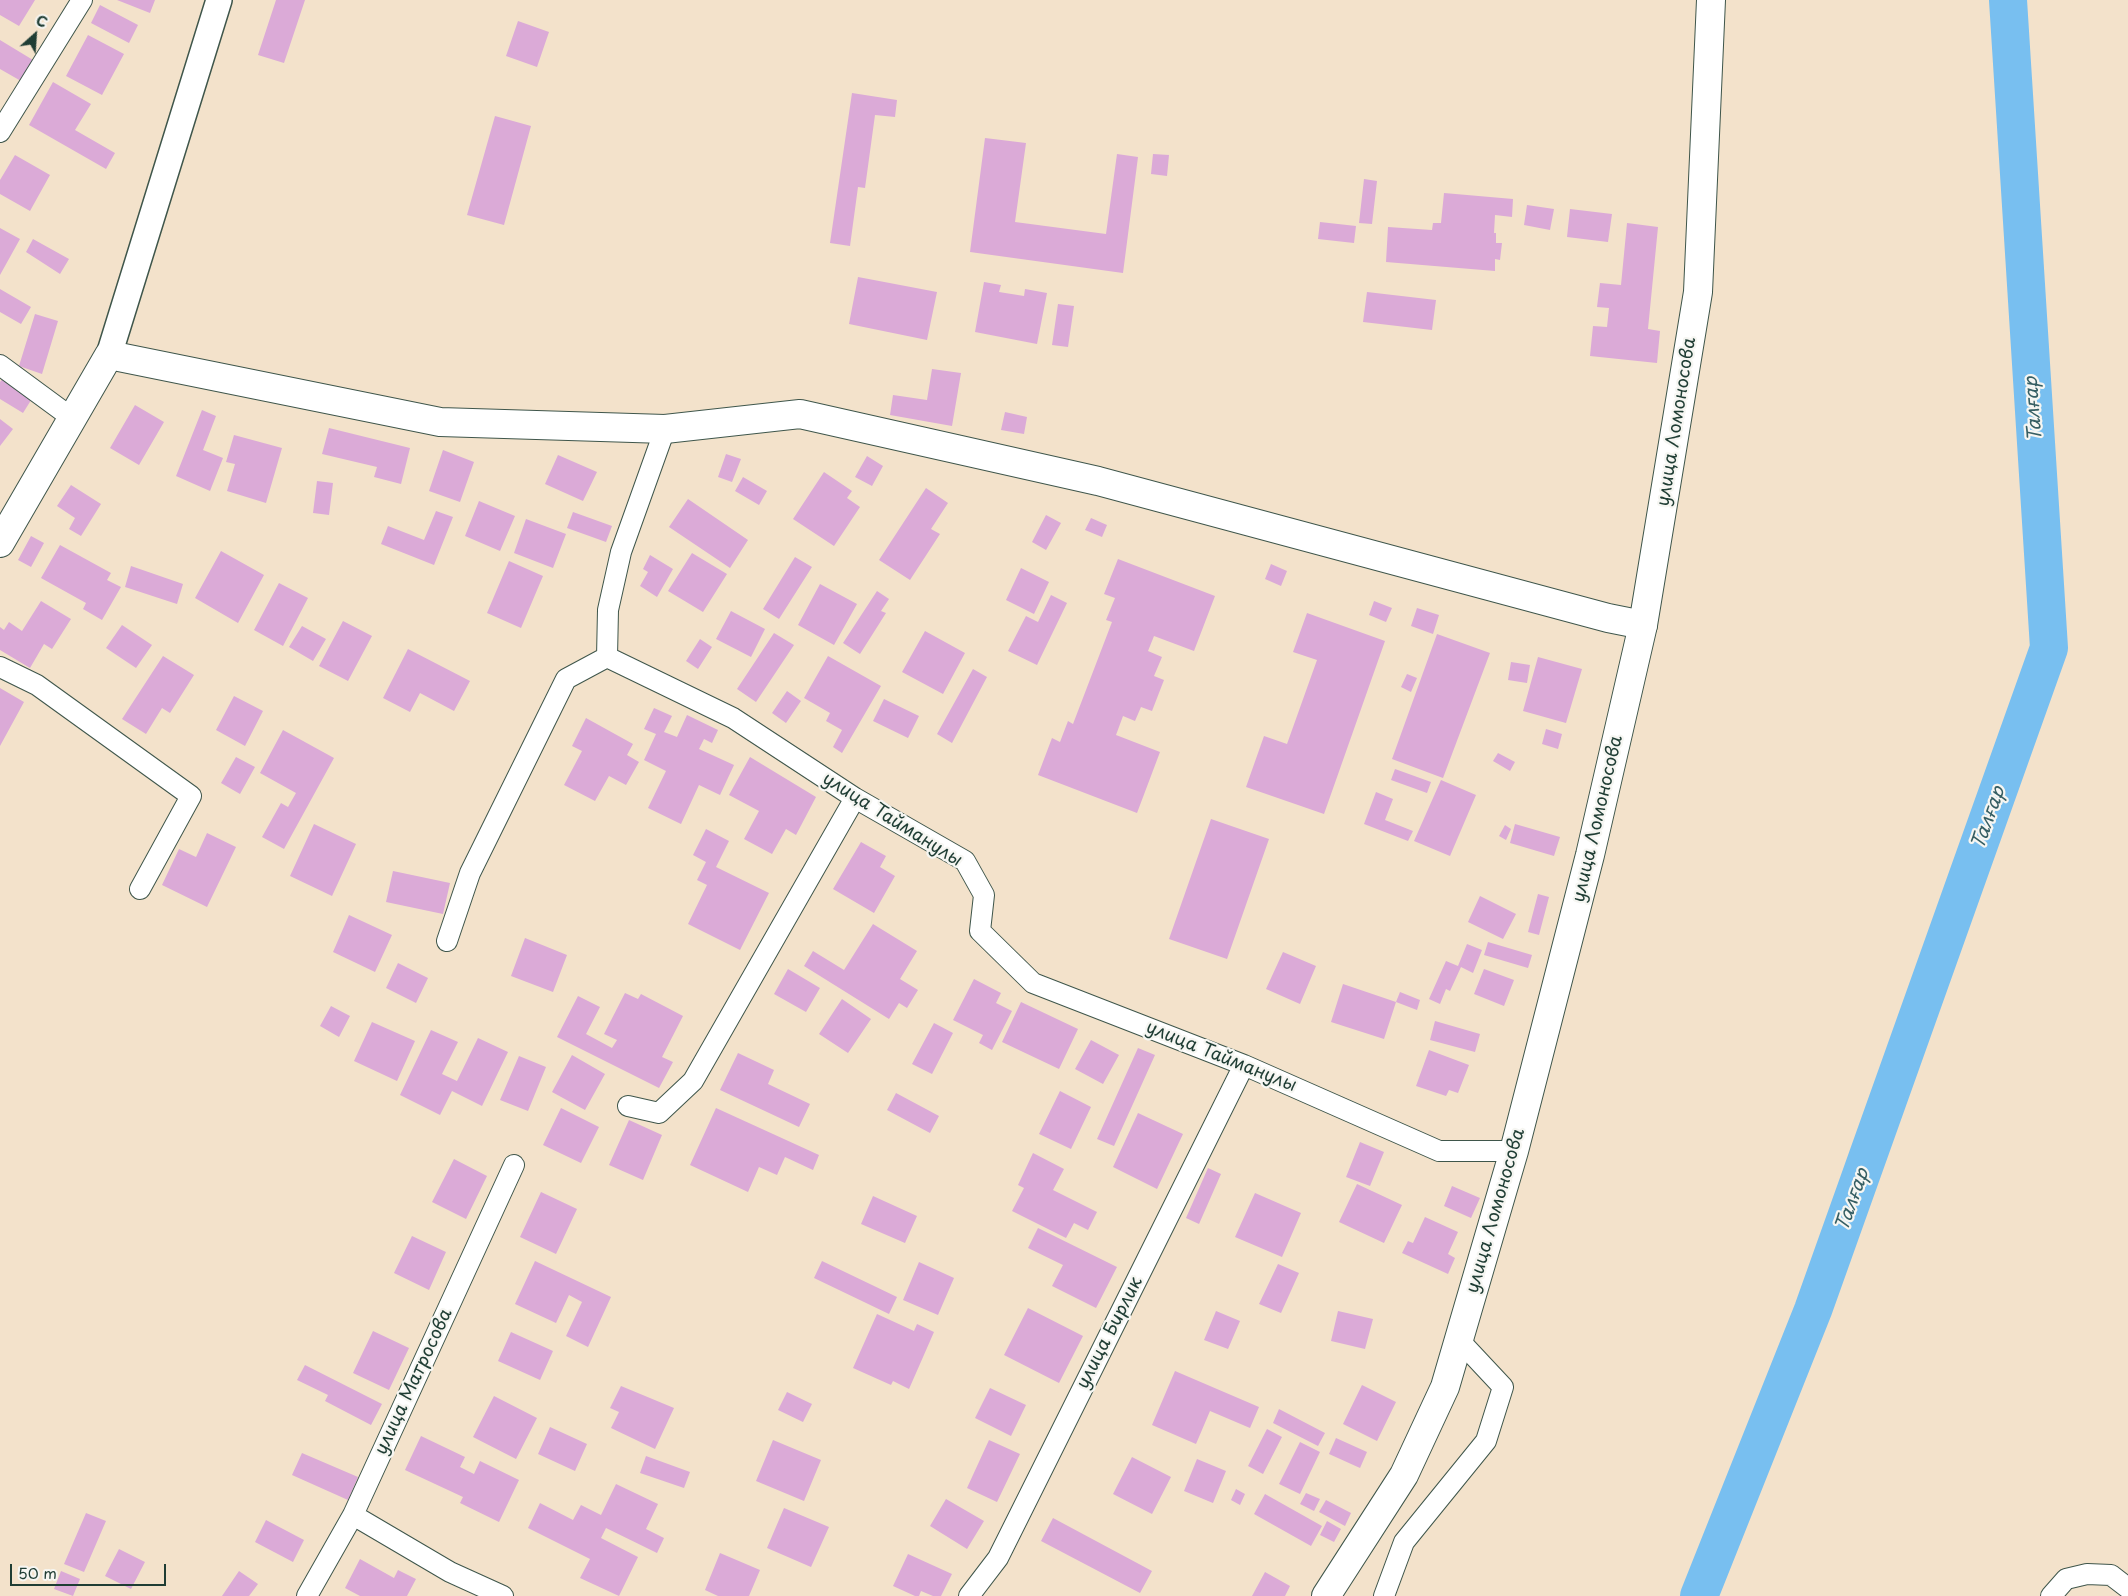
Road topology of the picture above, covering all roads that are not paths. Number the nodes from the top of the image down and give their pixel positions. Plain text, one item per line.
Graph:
1 (82, 0) edge
2 (219, 0) edge
3 (1712, 0) edge
4 (0, 132) edge
5 (109, 355) junction
6 (0, 365) edge
7 (72, 418) junction
8 (665, 429) junction
9 (0, 543) edge
10 (1643, 625) junction
11 (607, 657) junction
12 (0, 667) edge
13 (855, 798) junction
14 (140, 889) dead end
15 (447, 941) dead end
16 (1244, 1065) junction
17 (628, 1106) dead end
18 (1514, 1151) junction
19 (514, 1165) dead end
20 (1459, 1340) junction
21 (353, 1514) junction
22 (2128, 1588) edge
23 (306, 1596) edge
24 (503, 1596) edge
25 (969, 1596) edge
26 (1326, 1596) edge
27 (1384, 1596) edge
28 (2051, 1596) edge

1 - 4 street
2 - 5 street
3 - 10 main road, улица Ломоносова
5 - 7 main road
5 - 8 main road
6 - 7 street
7 - 9 main road
8 - 10 main road
8 - 11 street
10 - 18 main road, улица Ломоносова
11 - 13 street, улица Тайманулы
11 - 15 street
12 - 14 street
13 - 16 street, улица Тайманулы
13 - 17 street
16 - 18 street, улица Тайманулы
16 - 25 street, улица Бирлик
18 - 20 main road, улица Ломоносова
19 - 21 street, улица Матросова
20 - 26 main road, улица Ломоносова
20 - 27 street
21 - 23 street, улица Матросова
21 - 24 street
22 - 28 street

